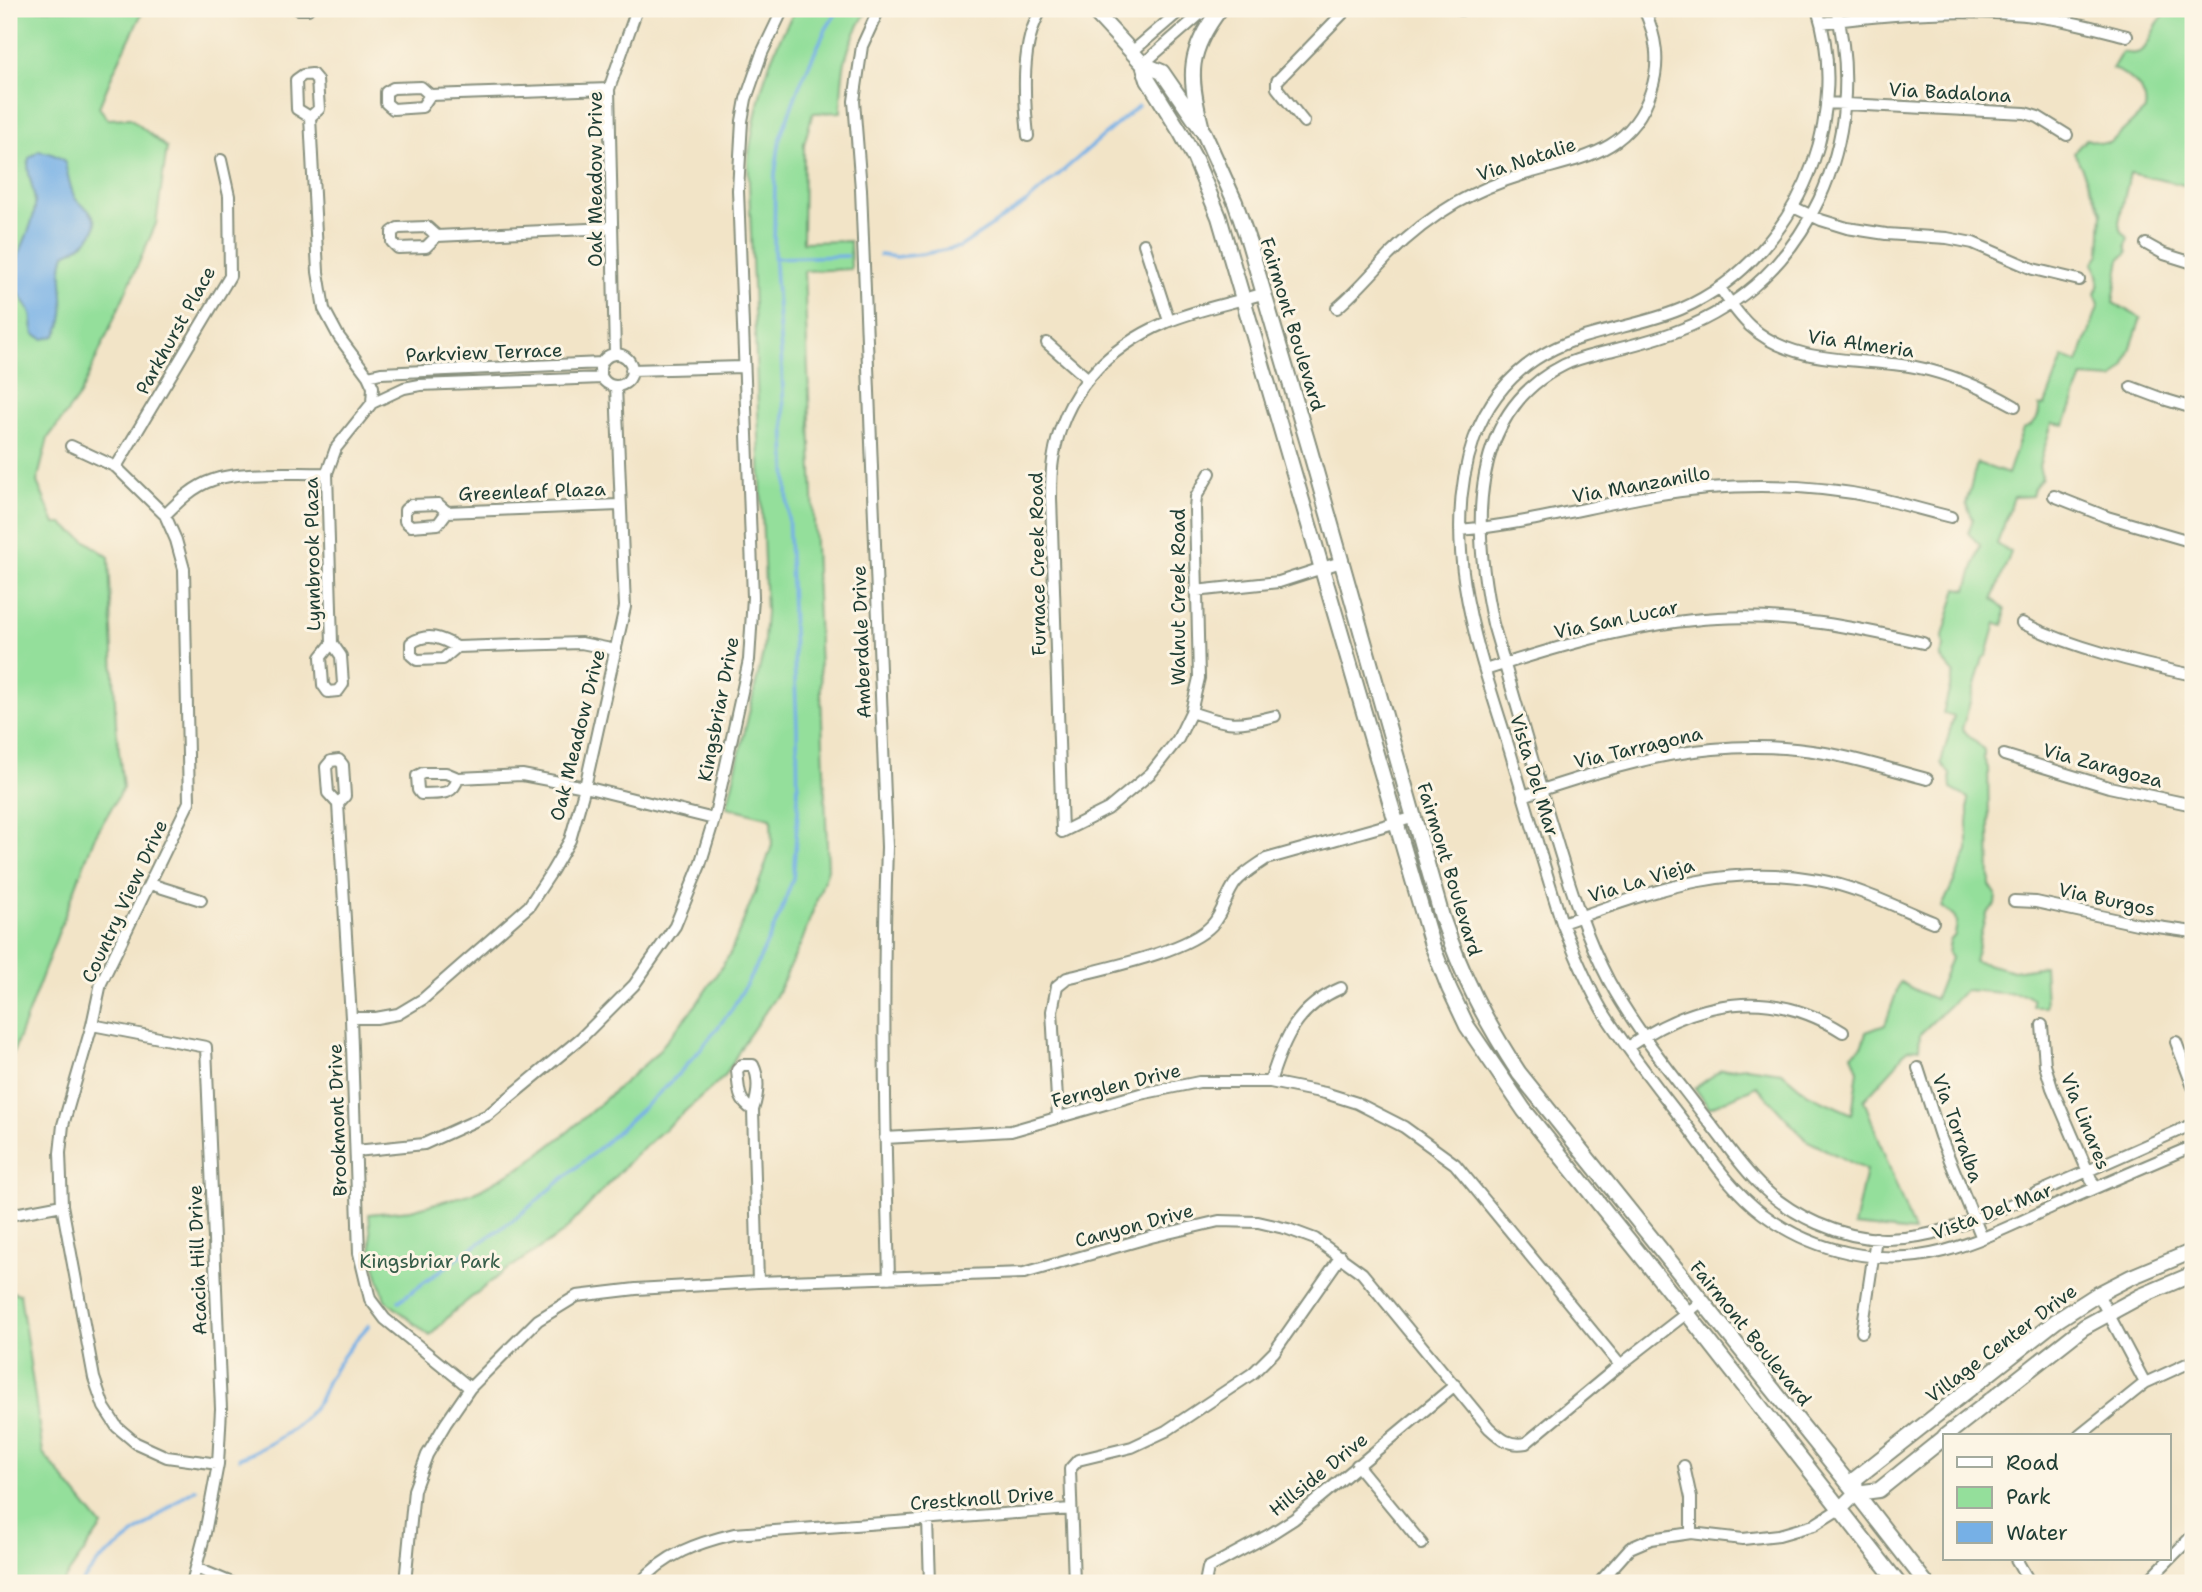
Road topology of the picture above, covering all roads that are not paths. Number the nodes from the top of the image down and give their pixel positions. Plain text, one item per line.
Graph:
1 (298, 9) edge
2 (308, 9) edge
3 (637, 9) edge
4 (783, 9) edge
5 (879, 9) edge
6 (1042, 9) edge
7 (1092, 9) edge
8 (1182, 9) edge
9 (1206, 9) edge
10 (1220, 9) edge
11 (1348, 9) edge
12 (1644, 9) edge
13 (1816, 9) edge
14 (1838, 14) edge
15 (1821, 23) junction
16 (2127, 36) dead end
17 (1133, 51) junction
18 (1143, 64) junction
19 (610, 89) junction
20 (430, 95) dead end
21 (1826, 103) junction
22 (1846, 103) junction
23 (310, 117) dead end
24 (1304, 122) dead end
25 (1203, 133) junction
26 (2067, 135) dead end
27 (1028, 136) dead end
28 (221, 160) dead end
29 (1793, 207) junction
30 (1811, 216) junction
31 (611, 229) junction
32 (437, 236) dead end
33 (1144, 244) dead end
34 (2146, 244) dead end
35 (2193, 263) edge
36 (2079, 280) dead end
37 (1720, 288) junction
38 (1265, 293) junction
39 (1244, 299) junction
40 (1731, 303) junction
41 (1337, 308) dead end
42 (1169, 321) junction
43 (1046, 342) dead end
44 (615, 354) junction
45 (602, 363) junction
46 (526, 367) junction
47 (743, 367) junction
48 (631, 370) junction
49 (451, 371) junction
50 (368, 376) junction
51 (602, 378) junction
52 (1087, 378) junction
53 (527, 381) junction
54 (451, 383) junction
55 (616, 386) junction
56 (2131, 387) dead end
57 (372, 403) junction
58 (2015, 407) dead end
59 (2193, 408) edge
60 (71, 446) dead end
61 (116, 467) junction
62 (327, 472) junction
63 (1210, 473) dead end
64 (2054, 496) dead end
65 (620, 505) junction
66 (447, 512) dead end
67 (165, 515) junction
68 (1951, 517) dead end
69 (1480, 528) junction
70 (1460, 530) junction
71 (2193, 542) edge
72 (1341, 562) junction
73 (1321, 569) junction
74 (1195, 591) junction
75 (2022, 623) dead end
76 (332, 643) dead end
77 (1923, 643) dead end
78 (457, 648) dead end
79 (616, 650) junction
80 (1505, 664) junction
81 (1485, 670) junction
82 (2193, 675) edge
83 (1191, 712) junction
84 (1275, 716) dead end
85 (2004, 755) dead end
86 (458, 778) dead end
87 (1927, 779) dead end
88 (585, 787) junction
89 (1541, 790) junction
90 (1523, 796) junction
91 (338, 804) dead end
92 (2193, 806) edge
93 (1412, 818) junction
94 (714, 819) junction
95 (1395, 823) junction
96 (1062, 832) joint
97 (150, 884) junction
98 (201, 900) dead end
99 (2014, 901) dead end
100 (1580, 917) junction
101 (1933, 922) dead end
102 (1562, 923) junction
103 (2193, 932) edge
104 (1341, 988) dead end
105 (351, 1018) junction
106 (92, 1025) junction
107 (2042, 1025) dead end
108 (1843, 1032) dead end
109 (1644, 1036) junction
110 (2176, 1042) dead end
111 (1628, 1047) junction
112 (1918, 1068) dead end
113 (1270, 1082) junction
114 (2193, 1087) edge
115 (754, 1110) dead end
116 (1058, 1117) junction
117 (2193, 1124) edge
118 (885, 1138) junction
119 (2193, 1146) edge
120 (356, 1151) junction
121 (2088, 1171) junction
122 (2095, 1188) junction
123 (62, 1205) junction
124 (9, 1215) edge
125 (1974, 1220) junction
126 (1876, 1238) junction
127 (1982, 1238) junction
128 (2193, 1251) edge
129 (1340, 1256) junction
130 (1873, 1256) junction
131 (2193, 1274) edge
132 (890, 1278) junction
133 (758, 1282) junction
134 (2098, 1294) junction
135 (1702, 1303) junction
136 (1687, 1313) junction
137 (2108, 1313) junction
138 (1863, 1332) dead end
139 (2193, 1361) edge
140 (1620, 1365) junction
141 (2145, 1383) junction
142 (1455, 1385) junction
143 (470, 1388) junction
144 (1948, 1434) edge
145 (2081, 1434) edge
146 (1943, 1438) edge
147 (218, 1464) junction
148 (1357, 1465) junction
149 (1684, 1466) dead end
150 (1856, 1493) junction
151 (1841, 1508) junction
152 (1071, 1509) junction
153 (928, 1520) junction
154 (1691, 1533) junction
155 (2193, 1535) edge
156 (1422, 1544) dead end
157 (2170, 1558) edge
158 (2017, 1560) edge
159 (2169, 1560) edge
160 (196, 1568) junction
161 (192, 1583) edge
162 (232, 1583) edge
163 (405, 1583) edge
164 (640, 1583) edge
165 (930, 1583) edge
166 (1074, 1583) edge
167 (1205, 1583) edge
168 (1600, 1583) edge
169 (1898, 1583) edge
170 (1926, 1583) edge
171 (2030, 1583) edge
172 (2146, 1583) edge

1 - 2 street
3 - 19 street, Oak Meadow Drive
4 - 47 street, Kingsbriar Drive
5 - 118 street, Amberdale Drive
6 - 27 street
7 - 17 main road, Fairmont Boulevard
8 - 17 street
9 - 18 street
10 - 25 main road
11 - 24 street
12 - 41 street, Via Natalie
13 - 15 street, Vista Del Mar
14 - 15 street
14 - 16 street
14 - 22 street, Vista Del Mar
15 - 21 street, Vista Del Mar
17 - 18 main road, Fairmont Boulevard
18 - 25 main road, Fairmont Boulevard
18 - 39 main road, Fairmont Boulevard
19 - 20 street
19 - 31 street, Oak Meadow Drive
21 - 22 street, Via Badalona
21 - 29 street, Vista Del Mar
22 - 26 street, Via Badalona
22 - 30 street, Vista Del Mar
23 - 50 street
25 - 38 main road, Fairmont Boulevard
28 - 61 street, Parkhurst Place
29 - 30 street
29 - 37 street, Vista Del Mar
30 - 36 street
30 - 40 street, Vista Del Mar
31 - 32 street
31 - 44 street, Oak Meadow Drive
33 - 42 street
34 - 35 street
37 - 40 street, Via Almeria
37 - 70 street, Vista Del Mar
38 - 39 street, Furnace Creek Road
38 - 72 main road, Fairmont Boulevard
39 - 42 street, Furnace Creek Road
39 - 73 main road, Fairmont Boulevard
40 - 58 street, Via Almeria
40 - 69 street, Vista Del Mar
42 - 52 street, Furnace Creek Road
43 - 52 street
44 - 45 street
44 - 48 street
45 - 46 street, Parkview Terrace
45 - 51 street
46 - 49 street, Parkview Terrace
46 - 53 street
47 - 48 street
47 - 94 street, Kingsbriar Drive
48 - 55 street
49 - 50 street, Parkview Terrace
49 - 54 street
50 - 57 street
51 - 53 street, Parkview Terrace
51 - 55 street
52 - 96 street, Furnace Creek Road
53 - 54 street, Parkview Terrace
54 - 57 street, Parkview Terrace
55 - 65 street, Oak Meadow Drive
56 - 59 street
57 - 62 street, Lynnbrook Plaza
60 - 61 street, Country View Drive
61 - 67 street, Country View Drive
62 - 67 street
62 - 76 street, Lynnbrook Plaza
63 - 74 street, Walnut Creek Road
64 - 71 street
65 - 66 street, Greenleaf Plaza
65 - 79 street, Oak Meadow Drive
67 - 97 street, Country View Drive
68 - 69 street, Via Manzanillo
69 - 70 street, Via Manzanillo
69 - 80 street, Vista Del Mar
70 - 81 street, Vista Del Mar
72 - 73 street
72 - 93 main road, Fairmont Boulevard
73 - 74 street
73 - 95 main road, Fairmont Boulevard
74 - 83 street, Walnut Creek Road
75 - 82 street
77 - 80 street, Via San Lucar
78 - 79 street
79 - 88 street, Oak Meadow Drive
80 - 81 street, Via San Lucar
80 - 89 street, Vista Del Mar
81 - 90 street, Vista Del Mar
83 - 84 street
83 - 96 street, Walnut Creek Road
85 - 92 street, Via Zaragoza
86 - 88 street
87 - 89 street, Via Tarragona
88 - 94 street
88 - 105 street, Oak Meadow Drive
89 - 90 street, Via Tarragona
89 - 100 street, Vista Del Mar
90 - 102 street, Vista Del Mar
91 - 105 street, Brookmont Drive
93 - 95 street
93 - 135 main road, Fairmont Boulevard
94 - 120 street, Kingsbriar Drive
95 - 116 street
95 - 136 main road, Fairmont Boulevard
97 - 98 street
97 - 106 street, Country View Drive
99 - 103 street, Via Burgos
100 - 101 street, Via La Vieja
100 - 102 street, Via La Vieja
100 - 109 street, Vista Del Mar
102 - 111 street, Vista Del Mar
104 - 113 street
105 - 120 street, Brookmont Drive
106 - 123 street, Country View Drive
106 - 147 street, Acacia Hill Drive
107 - 121 street, Via Linares
108 - 109 street
109 - 111 street
109 - 126 street, Vista Del Mar
110 - 114 street
111 - 130 street, Vista Del Mar
112 - 125 street, Via Torralba
113 - 116 street, Fernglen Drive
113 - 140 street, Fernglen Drive
115 - 133 street
116 - 118 street, Fernglen Drive
117 - 121 street, Vista Del Mar
118 - 132 street, Amberdale Drive
119 - 122 street, Vista Del Mar
120 - 143 street, Brookmont Drive
121 - 122 street, Via Linares
121 - 125 street, Vista Del Mar
122 - 127 street, Vista Del Mar
123 - 124 street
123 - 147 street, Country View Drive
125 - 126 street, Vista Del Mar
125 - 127 street, Via Torralba
126 - 130 street
127 - 130 street, Vista Del Mar
128 - 134 main road, Village Center Drive
129 - 132 street, Canyon Drive
129 - 142 street, Canyon Drive
129 - 152 street, Crestknoll Drive
130 - 138 street
131 - 137 main road, Village Center Drive
132 - 133 street, Canyon Drive
133 - 143 street, Canyon Drive
134 - 137 street
134 - 150 main road, Village Center Drive
135 - 136 street, Canyon Drive
135 - 150 main road, Fairmont Boulevard
136 - 140 street, Canyon Drive
136 - 151 main road, Fairmont Boulevard
137 - 141 street
137 - 144 main road, Village Center Drive
139 - 141 street
140 - 142 street, Canyon Drive
141 - 145 street
142 - 148 street, Hillside Drive
143 - 163 street, Canyon Drive
146 - 150 main road, Village Center Drive
147 - 160 street, Acacia Hill Drive
148 - 156 street
148 - 167 street, Hillside Drive
149 - 154 street
150 - 151 main road, Village Center Drive
150 - 170 main road, Fairmont Boulevard
151 - 154 street
151 - 169 main road, Fairmont Boulevard
152 - 153 street, Crestknoll Drive
152 - 166 street
153 - 164 street, Crestknoll Drive
153 - 165 street
154 - 168 street
155 - 157 street
158 - 171 street
159 - 172 street
160 - 161 street, Acacia Hill Drive
160 - 162 street

